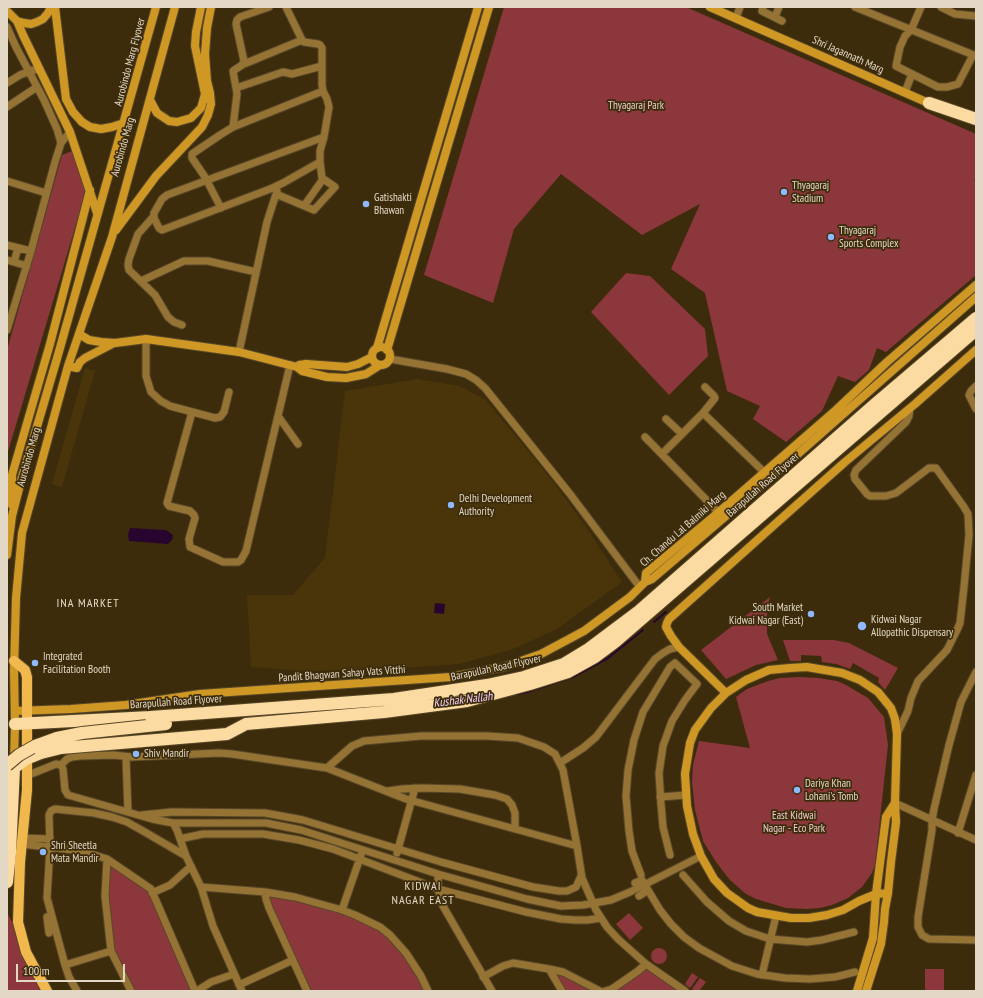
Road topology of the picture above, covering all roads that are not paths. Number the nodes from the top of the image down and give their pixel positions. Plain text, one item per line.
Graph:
1 (51, 7) edge
2 (55, 7) edge
3 (156, 7) edge
4 (175, 7) edge
5 (202, 7) edge
6 (211, 7) edge
7 (269, 7) edge
8 (286, 7) edge
9 (478, 7) edge
10 (490, 7) edge
11 (710, 7) edge
12 (740, 7) edge
13 (779, 7) edge
14 (855, 7) edge
15 (921, 7) edge
16 (941, 7) edge
17 (760, 9) edge
18 (7, 11) edge
19 (976, 16) edge
20 (775, 17) junction
21 (736, 18) junction
22 (17, 21) junction
23 (782, 21) dead end
24 (7, 28) edge
25 (911, 30) junction
26 (302, 40) junction
27 (975, 56) edge
28 (244, 64) junction
29 (322, 66) junction
30 (40, 70) junction
31 (29, 72) junction
32 (912, 74) junction
33 (64, 80) junction
34 (7, 83) edge
35 (37, 87) junction
36 (49, 87) junction
37 (236, 88) junction
38 (323, 91) junction
39 (905, 92) junction
40 (150, 100) junction
41 (929, 103) junction
42 (7, 107) edge
43 (976, 119) edge
44 (124, 123) junction
45 (444, 123) junction
46 (976, 124) edge
47 (453, 126) junction
48 (234, 128) junction
49 (70, 132) junction
50 (324, 137) junction
51 (61, 143) junction
52 (320, 162) junction
53 (322, 178) junction
54 (206, 180) junction
55 (7, 181) edge
56 (283, 183) junction
57 (90, 190) junction
58 (46, 193) junction
59 (276, 194) junction
60 (304, 206) junction
61 (221, 208) junction
62 (97, 213) junction
63 (154, 216) junction
64 (112, 237) junction
65 (7, 244) edge
66 (18, 248) junction
67 (31, 251) junction
68 (11, 261) edge
69 (27, 266) junction
70 (256, 272) junction
71 (141, 282) junction
72 (976, 285) edge
73 (976, 297) edge
74 (7, 304) edge
75 (14, 306) junction
76 (976, 318) edge
77 (8, 325) edge
78 (182, 325) dead end
79 (976, 330) edge
80 (79, 334) junction
81 (146, 339) junction
82 (115, 343) junction
83 (377, 348) junction
84 (388, 350) junction
85 (976, 350) edge
86 (47, 352) junction
87 (239, 352) junction
88 (58, 355) junction
89 (372, 358) junction
90 (390, 359) junction
91 (887, 362) junction
92 (380, 365) junction
93 (68, 366) junction
94 (293, 366) junction
95 (894, 370) junction
96 (976, 386) edge
97 (705, 388) dead end
98 (229, 392) dead end
99 (910, 408) junction
100 (976, 409) edge
101 (192, 412) junction
102 (703, 412) junction
103 (278, 416) junction
104 (666, 419) dead end
105 (682, 434) junction
106 (645, 437) dead end
107 (298, 444) dead end
108 (662, 454) junction
109 (764, 472) junction
110 (10, 515) edge
111 (721, 515) junction
112 (7, 555) edge
113 (642, 584) junction
114 (680, 647) junction
115 (14, 661) junction
116 (976, 672) edge
117 (726, 694) junction
118 (26, 710) junction
119 (248, 710) junction
120 (15, 711) junction
121 (21, 723) junction
122 (897, 734) junction
123 (126, 758) junction
124 (26, 759) junction
125 (560, 763) junction
126 (61, 765) junction
127 (10, 766) edge
128 (327, 768) junction
129 (976, 775) edge
130 (26, 776) junction
131 (415, 788) junction
132 (388, 791) junction
133 (686, 795) junction
134 (660, 797) junction
135 (411, 801) junction
136 (895, 803) junction
137 (128, 812) junction
138 (140, 815) junction
139 (932, 820) junction
140 (173, 823) junction
141 (12, 829) junction
142 (515, 829) junction
143 (958, 833) junction
144 (181, 840) junction
145 (976, 840) edge
146 (22, 841) junction
147 (50, 843) junction
148 (577, 846) junction
149 (362, 849) junction
150 (398, 849) junction
151 (10, 853) junction
152 (670, 855) dead end
153 (186, 856) junction
154 (701, 856) junction
155 (107, 859) junction
156 (359, 859) junction
157 (396, 860) junction
158 (191, 866) junction
159 (438, 874) junction
160 (641, 875) dead end
161 (581, 876) junction
162 (683, 876) dead end
163 (7, 882) edge
164 (635, 883) dead end
165 (200, 887) junction
166 (647, 888) junction
167 (438, 889) junction
168 (266, 892) junction
169 (152, 893) junction
170 (888, 893) junction
171 (876, 894) junction
172 (639, 896) dead end
173 (593, 903) junction
174 (342, 910) junction
175 (52, 916) junction
176 (776, 916) junction
177 (601, 918) junction
178 (854, 932) dead end
179 (50, 933) dead end
180 (770, 939) junction
181 (976, 940) edge
182 (111, 951) junction
183 (293, 960) junction
184 (646, 964) junction
185 (65, 966) junction
186 (550, 969) junction
187 (854, 972) dead end
188 (234, 974) junction
189 (762, 975) junction
190 (484, 977) junction
191 (241, 988) edge
192 (47, 991) edge
193 (77, 991) edge
194 (131, 991) edge
195 (196, 991) edge
196 (307, 991) edge
197 (428, 991) edge
198 (492, 991) edge
199 (562, 991) edge
200 (600, 991) edge
201 (605, 991) edge
202 (685, 991) edge
203 (856, 991) edge
204 (866, 991) edge

1 - 22 street
2 - 33 street
3 - 44 street, Aurobindo Marg Flyover
4 - 40 street
5 - 40 street
6 - 64 street
7 - 28 street
8 - 26 street
9 - 45 street
10 - 47 street
11 - 21 street, Shri Jagannath Marg
12 - 21 street
13 - 20 street
14 - 25 street
15 - 25 street
16 - 19 street
17 - 20 street
18 - 22 street
20 - 23 street
21 - 39 street, Shri Jagannath Marg
22 - 30 street
24 - 31 street
25 - 27 street
25 - 32 street
26 - 28 street
26 - 29 street
27 - 32 street
28 - 37 street
29 - 37 street
29 - 38 street
30 - 31 street
30 - 36 street
31 - 34 street
31 - 35 street
32 - 39 street
33 - 36 street
33 - 44 street
35 - 42 street
35 - 51 street
36 - 49 street
37 - 48 street
38 - 48 street
38 - 50 street
39 - 41 street, Shri Jagannath Marg
40 - 64 street, Aurobindo Marg
41 - 43 highway
41 - 46 street, Shri Jagannath Marg
44 - 62 street, Aurobindo Marg
45 - 47 street
45 - 83 street
47 - 84 street
48 - 54 street
49 - 51 street
49 - 57 street
50 - 52 street
50 - 54 street
51 - 58 street
52 - 53 street
52 - 56 street
53 - 60 street
53 - 60 street
54 - 61 street
54 - 63 street
55 - 58 street
56 - 59 street
56 - 61 street
57 - 62 street
57 - 86 street, Aurobindo Marg
58 - 67 street
59 - 60 street
59 - 70 street
61 - 63 street
62 - 88 street, Aurobindo Marg
63 - 71 street
64 - 80 street, Aurobindo Marg
65 - 66 street
66 - 67 street
66 - 68 street
67 - 69 street
68 - 69 street
69 - 75 street
70 - 71 street
70 - 87 street
71 - 78 street
72 - 91 street, Ch. Chandu Lal Balmiki Marg
73 - 95 street, Ch. Chandu Lal Balmiki Marg
74 - 75 street
75 - 77 street
76 - 119 highway, Barapullah Road Flyover, bridge
79 - 124 highway, Barapullah Road Flyover, bridge
80 - 82 street
80 - 93 street, Aurobindo Marg
81 - 82 street
81 - 87 street
81 - 101 street
82 - 93 street
83 - 84 street
83 - 89 street
84 - 90 street
85 - 99 street
86 - 88 street
86 - 110 street, Aurobindo Marg
87 - 94 street
88 - 110 street, Aurobindo Marg
89 - 92 street
89 - 94 street
90 - 92 street
90 - 113 street
91 - 95 street
91 - 109 street, Ch. Chandu Lal Balmiki Marg
92 - 94 street
93 - 115 street, Aurobindo Marg
94 - 103 street
95 - 111 street, Ch. Chandu Lal Balmiki Marg
96 - 100 street
97 - 102 street
98 - 101 street
99 - 114 street
99 - 122 street
101 - 103 street
102 - 105 street
102 - 109 street
103 - 107 street
104 - 105 street
105 - 108 street
106 - 108 street
108 - 111 street
109 - 111 street, Ch. Chandu Lal Balmiki Marg
110 - 112 street, Aurobindo Marg
111 - 113 street, Ch. Chandu Lal Balmiki Marg
113 - 118 street, Pandit Bhagwan Sahay Vats Vitthi
114 - 117 street
114 - 125 street
115 - 118 main road
115 - 120 street, Aurobindo Marg
116 - 139 street
117 - 122 street
117 - 133 street
118 - 120 street, Pandit Bhagwan Sahay Vats Vitthi
118 - 121 main road
119 - 121 highway, Barapullah Road Flyover, bridge
119 - 127 highway, bridge
120 - 121 street, Aurobindo Marg
121 - 124 main road
121 - 127 street, Aurobindo Marg
122 - 136 street
123 - 126 street
123 - 128 street
123 - 137 street
124 - 127 highway, Barapullah Road Flyover
124 - 130 main road
125 - 128 street
125 - 148 street
126 - 130 street
126 - 137 street
127 - 141 highway, Aurobindo Marg
128 - 132 street
129 - 143 street
130 - 146 main road
131 - 132 street
131 - 135 street
131 - 142 street
132 - 135 street
133 - 134 street
133 - 154 street
134 - 152 street
134 - 160 street
135 - 142 street
135 - 150 street
136 - 139 street
136 - 170 street
136 - 171 street
137 - 138 street
138 - 140 street
138 - 150 street
139 - 143 street
139 - 181 street
140 - 144 street
140 - 149 street
141 - 146 highway
141 - 151 highway, Aurobindo Marg
142 - 148 street
143 - 145 street
144 - 153 street
144 - 156 street
146 - 147 street
146 - 151 highway
146 - 192 main road
147 - 153 street
147 - 155 street
147 - 175 street
148 - 161 street
149 - 156 street
149 - 157 street
150 - 157 street
150 - 161 street
151 - 163 highway, Aurobindo Marg
153 - 158 street
154 - 166 street
154 - 176 street
155 - 169 street
155 - 182 street
156 - 167 street
156 - 174 street
157 - 159 street
158 - 165 street
158 - 169 street
159 - 167 street
159 - 173 street
161 - 173 street
162 - 180 street
164 - 166 street
165 - 168 street
165 - 188 street
166 - 172 street
166 - 173 street
166 - 189 street
167 - 177 street
167 - 190 street
168 - 174 street
168 - 183 street
169 - 195 street
170 - 171 street
170 - 204 street
171 - 176 street
171 - 203 street
173 - 177 street
174 - 197 street
175 - 179 street
175 - 185 street
176 - 180 street
177 - 184 street
178 - 180 street
180 - 189 street
182 - 185 street
182 - 194 street
183 - 191 street
183 - 196 street
184 - 201 street
184 - 202 street
185 - 193 street
186 - 190 street
186 - 199 street
186 - 200 street
187 - 189 street
188 - 191 street
188 - 195 street
190 - 198 street

